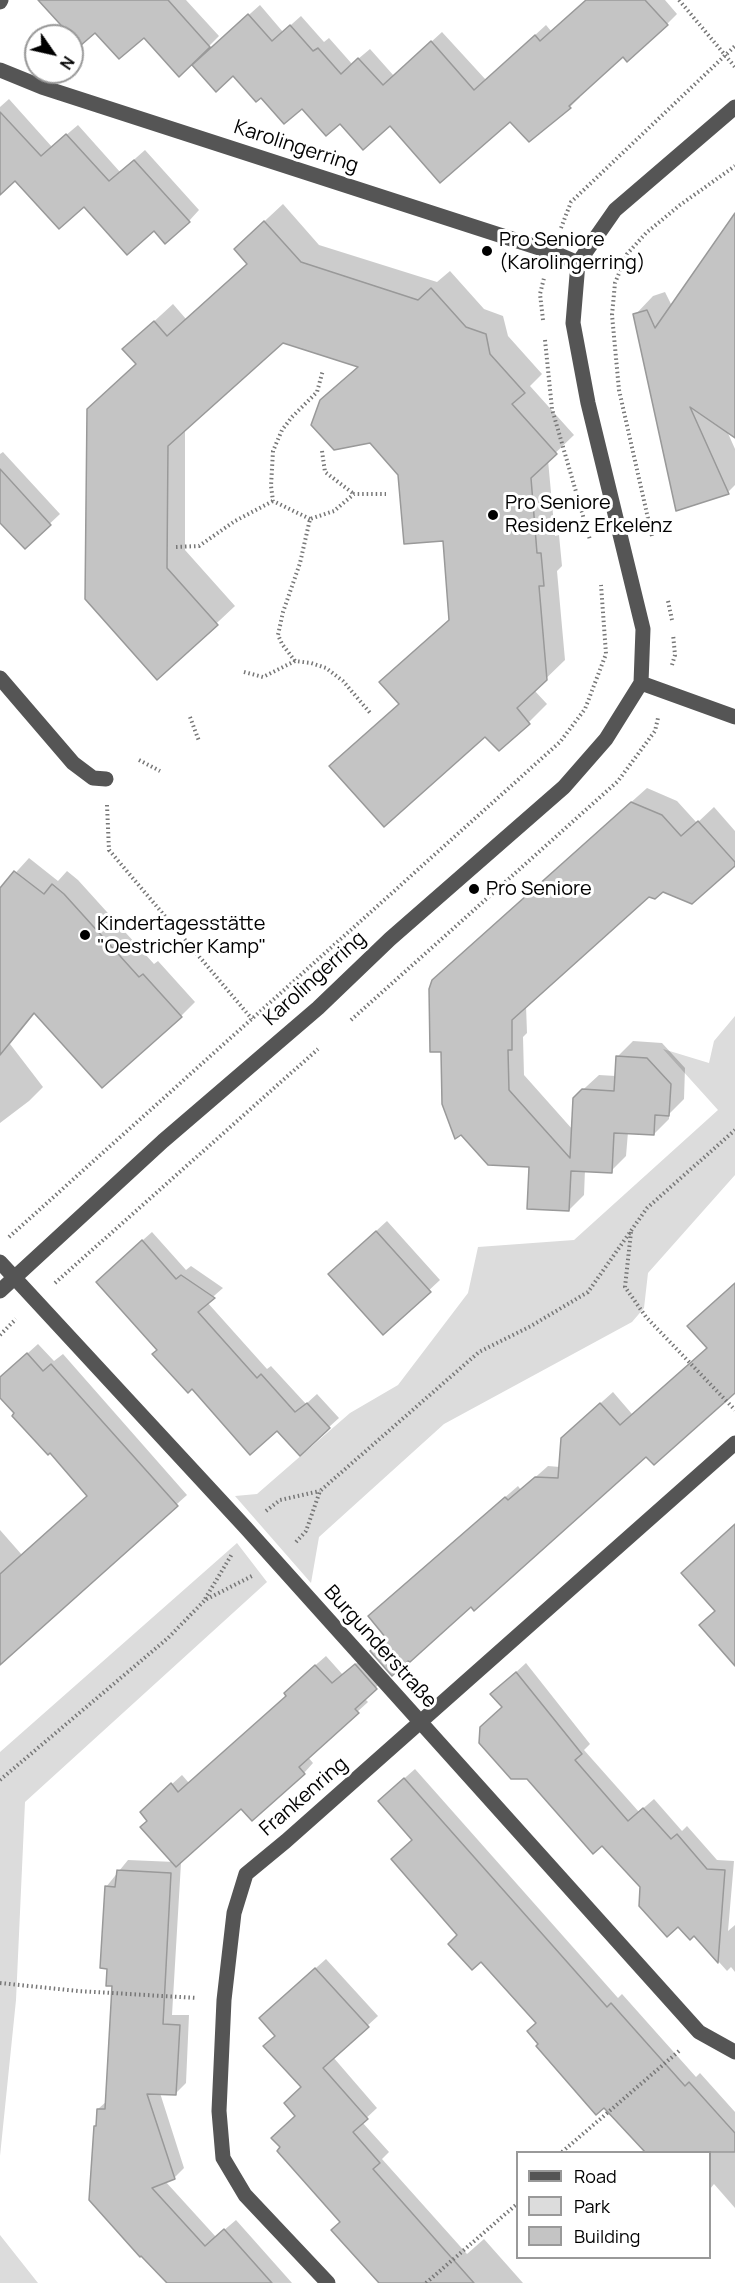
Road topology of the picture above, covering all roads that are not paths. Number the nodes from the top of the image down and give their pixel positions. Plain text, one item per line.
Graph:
1 (0, 70) edge
2 (735, 107) edge
3 (578, 263) junction
4 (0, 678) edge
5 (641, 683) junction
6 (735, 717) edge
7 (106, 779) road end
8 (0, 1262) edge
9 (14, 1278) junction
10 (0, 1291) edge
11 (732, 1452) edge
12 (419, 1722) junction
13 (735, 2052) edge
14 (328, 2283) edge

1 - 3 street, Karolingerring
2 - 3 street
3 - 5 street, Karolingerring
4 - 7 street
5 - 6 street
5 - 9 street, Karolingerring
8 - 9 street, Burgunderstraße
9 - 10 street, Karolingerring
9 - 12 street, Burgunderstraße
11 - 12 street, Frankenring
12 - 13 street, Burgunderstraße
12 - 14 street, Frankenring

